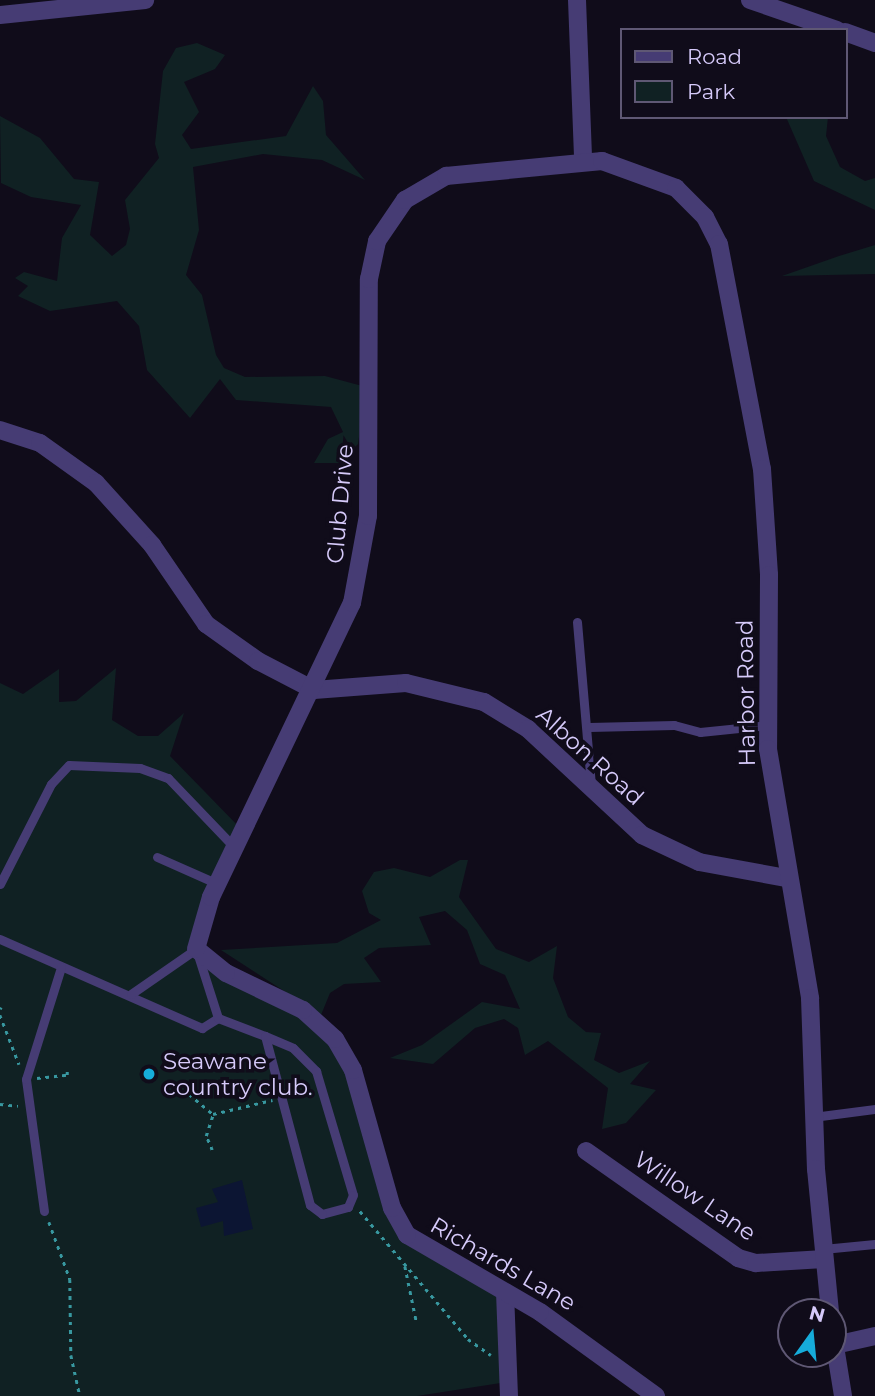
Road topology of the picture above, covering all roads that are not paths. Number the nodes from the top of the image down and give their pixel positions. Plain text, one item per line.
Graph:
1 (145, 0) edge
2 (578, 0) edge
3 (750, 0) edge
4 (0, 15) edge
5 (832, 28) edge
6 (847, 33) edge
7 (875, 43) edge
8 (583, 159) junction
9 (0, 430) edge
10 (577, 622) dead end
11 (314, 690) junction
12 (768, 725) junction
13 (589, 727) junction
14 (591, 789) junction
15 (236, 848) junction
16 (157, 857) dead end
17 (786, 878) junction
18 (0, 884) edge
19 (218, 884) junction
20 (0, 939) edge
21 (197, 949) junction
22 (61, 967) junction
23 (131, 994) junction
24 (218, 1018) junction
25 (265, 1036) junction
26 (875, 1109) edge
27 (813, 1117) junction
28 (586, 1151) dead end
29 (44, 1211) road end
30 (875, 1244) edge
31 (824, 1254) junction
32 (505, 1292) junction
33 (829, 1298) edge
34 (875, 1336) edge
35 (847, 1338) edge
36 (839, 1368) edge
37 (513, 1393) edge
38 (656, 1396) edge
39 (843, 1396) edge

1 - 4 street
2 - 8 street
3 - 5 street
6 - 7 street
8 - 11 street, Club Drive
8 - 12 street, Harbor Road
9 - 11 street
10 - 13 lane
11 - 14 street, Albon Road
11 - 15 street, Club Drive
12 - 13 lane
12 - 17 street, Harbor Road
13 - 14 lane
14 - 17 street, Albon Road
15 - 18 lane
15 - 19 street, Club Drive
16 - 19 lane
17 - 27 street, Harbor Road
19 - 21 street, Club Drive
20 - 22 lane
21 - 23 lane
21 - 24 lane
21 - 32 street, Richards Lane
22 - 23 lane
22 - 29 lane
23 - 24 lane
24 - 25 lane
25 - 25 lane
26 - 27 lane
27 - 31 street, Harbor Road
28 - 31 street, Willow Lane
30 - 31 lane
31 - 33 street, Harbor Road
32 - 37 street
32 - 38 street, Richards Lane
34 - 35 street
36 - 39 street

